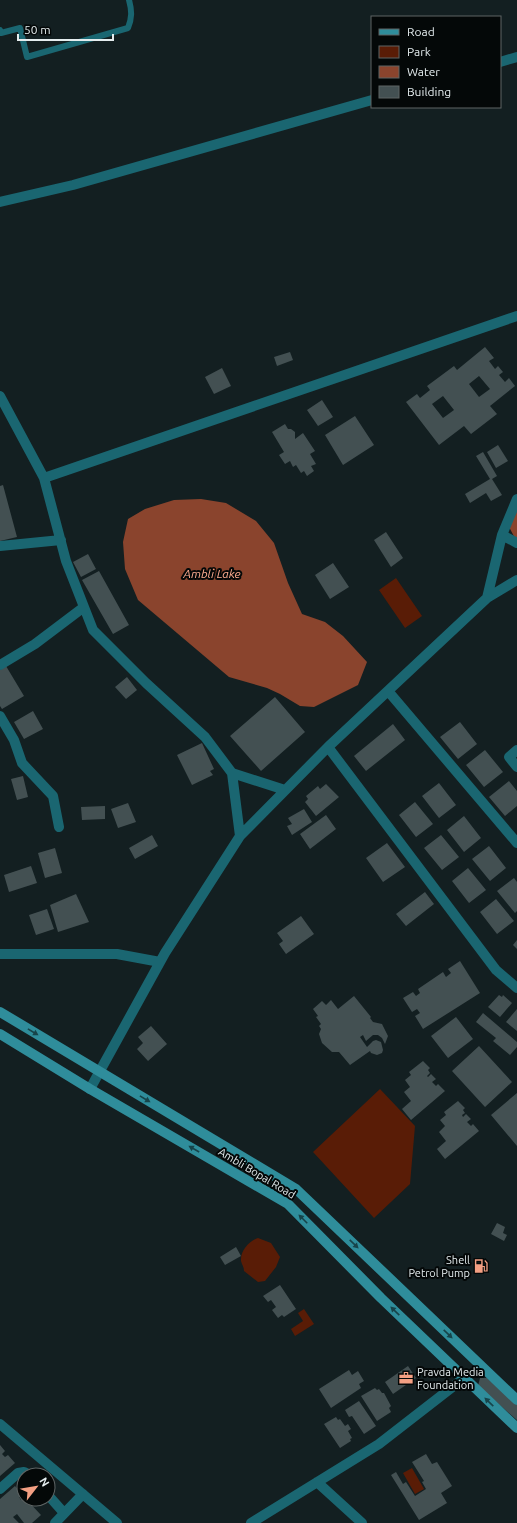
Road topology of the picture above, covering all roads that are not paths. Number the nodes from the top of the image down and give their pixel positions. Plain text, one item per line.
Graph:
1 (129, 0) edge
2 (0, 30) edge
3 (517, 57) edge
4 (501, 62) edge
5 (371, 100) edge
6 (0, 202) edge
7 (517, 316) edge
8 (0, 396) edge
9 (44, 478) junction
10 (517, 499) edge
11 (502, 535) junction
12 (60, 540) junction
13 (517, 543) edge
14 (0, 546) edge
15 (517, 580) edge
16 (488, 598) junction
17 (84, 607) junction
18 (0, 665) edge
19 (388, 691) junction
20 (0, 716) edge
21 (328, 747) junction
22 (517, 750) edge
23 (517, 767) edge
24 (232, 773) junction
25 (285, 790) junction
26 (59, 826) dead end
27 (240, 836) junction
28 (517, 844) edge
29 (0, 954) edge
30 (160, 962) junction
31 (517, 988) edge
32 (0, 1012) edge
33 (0, 1034) edge
34 (100, 1072) junction
35 (90, 1089) junction
36 (464, 1378) junction
37 (517, 1400) edge
38 (0, 1424) edge
39 (517, 1428) edge
40 (16, 1475) edge
41 (317, 1482) junction
42 (0, 1489) edge
43 (83, 1494) junction
44 (56, 1504) edge
45 (64, 1513) junction
46 (55, 1523) edge
47 (117, 1523) edge
48 (251, 1523) edge
49 (362, 1523) edge

1 - 2 lane
3 - 4 street
5 - 6 street
7 - 9 street
8 - 9 street
9 - 12 street
10 - 11 street
11 - 13 street
11 - 16 street
12 - 14 street
12 - 17 street
15 - 16 street
16 - 19 street
17 - 18 street
17 - 24 street
19 - 21 street
19 - 28 street
20 - 26 street
21 - 25 street
21 - 31 street
22 - 23 street
24 - 25 street
24 - 27 street
25 - 27 street
27 - 30 street
29 - 30 street
30 - 34 street
32 -> 34 street, Ambli Bopal Road
33 - 35 street, Ambli Bopal Road
34 - 35 street
34 -> 37 street, Ambli Bopal Road
36 -> 35 street, Ambli Bopal Road
39 -> 36 street, Ambli Bopal Road
36 - 41 street
38 - 43 street
40 - 42 street
41 - 48 street
41 - 49 street
43 - 45 street
43 - 47 street
44 - 45 street
45 - 46 street

